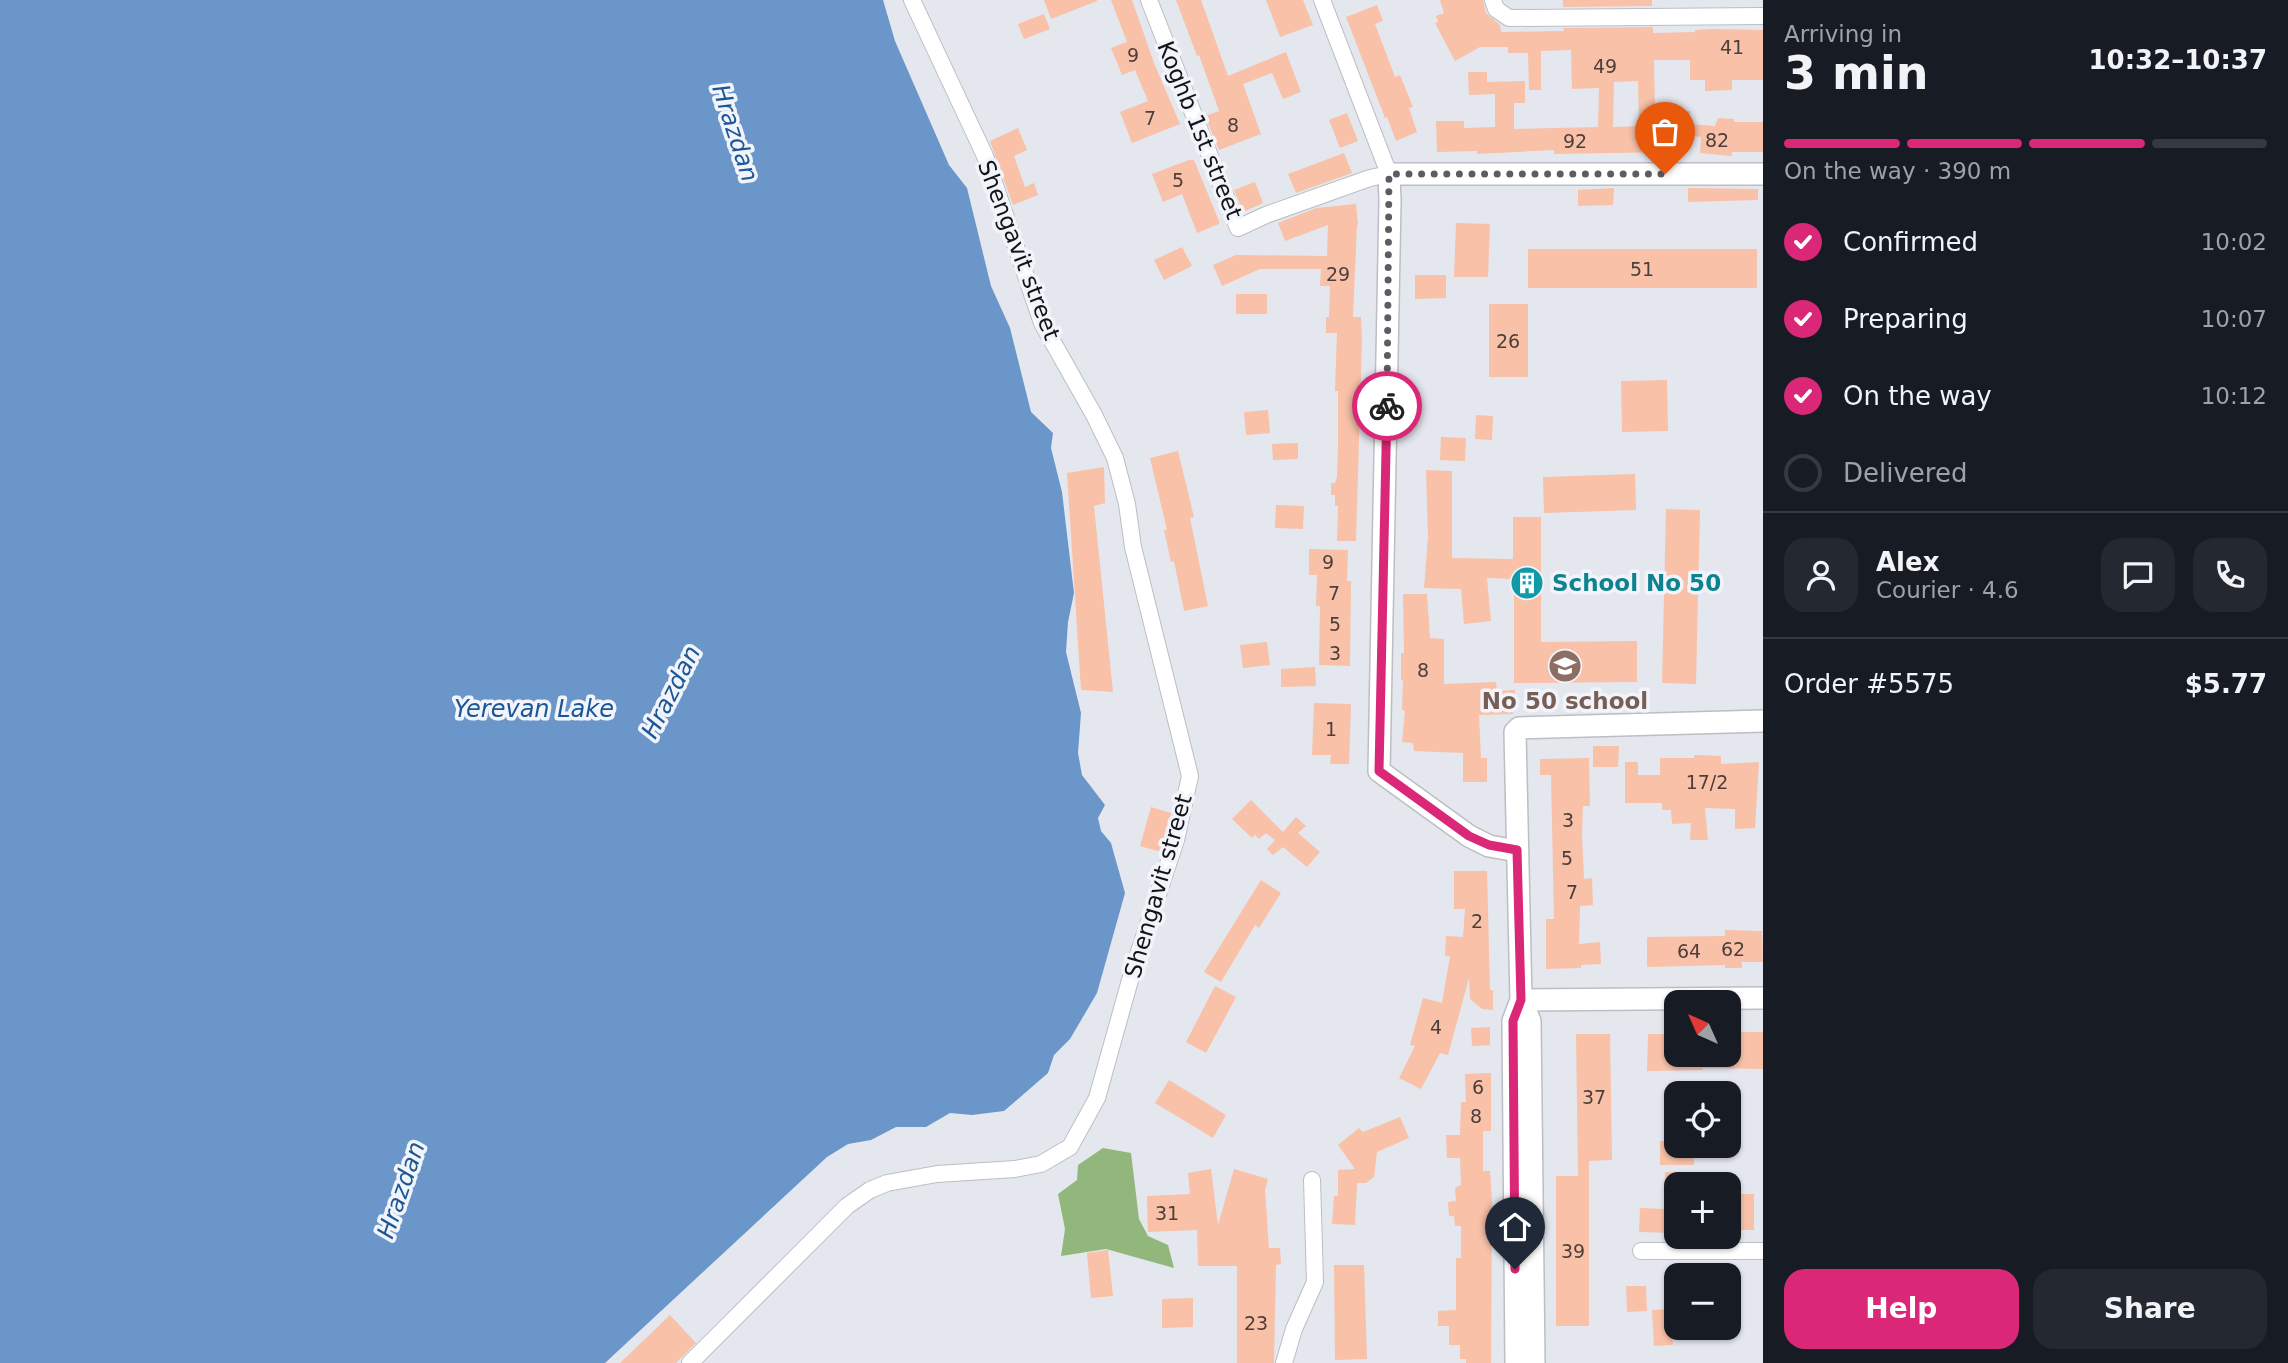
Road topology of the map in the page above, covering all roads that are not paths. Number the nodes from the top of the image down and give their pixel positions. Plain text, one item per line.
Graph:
1 (912, 0) edge
2 (1149, 0) edge
3 (1322, 0) edge
4 (1493, 0) edge
5 (1763, 16) edge
6 (1389, 174) junction
7 (1763, 174) edge
8 (1763, 721) edge
9 (1517, 850) junction
10 (1763, 998) edge
11 (1521, 1000) junction
12 (1312, 1180) dead end
13 (1641, 1251) dead end
14 (1763, 1251) edge
15 (1525, 1356) edge
16 (690, 1363) edge
17 (1284, 1363) edge

1 - 16 street, Shengavit street
2 - 6 street, Koghb 1st street
3 - 6 street
4 - 5 street
6 - 7 street
6 - 9 street
8 - 9 street
9 - 11 street
10 - 11 street
11 - 15 street
12 - 17 street
13 - 14 street

